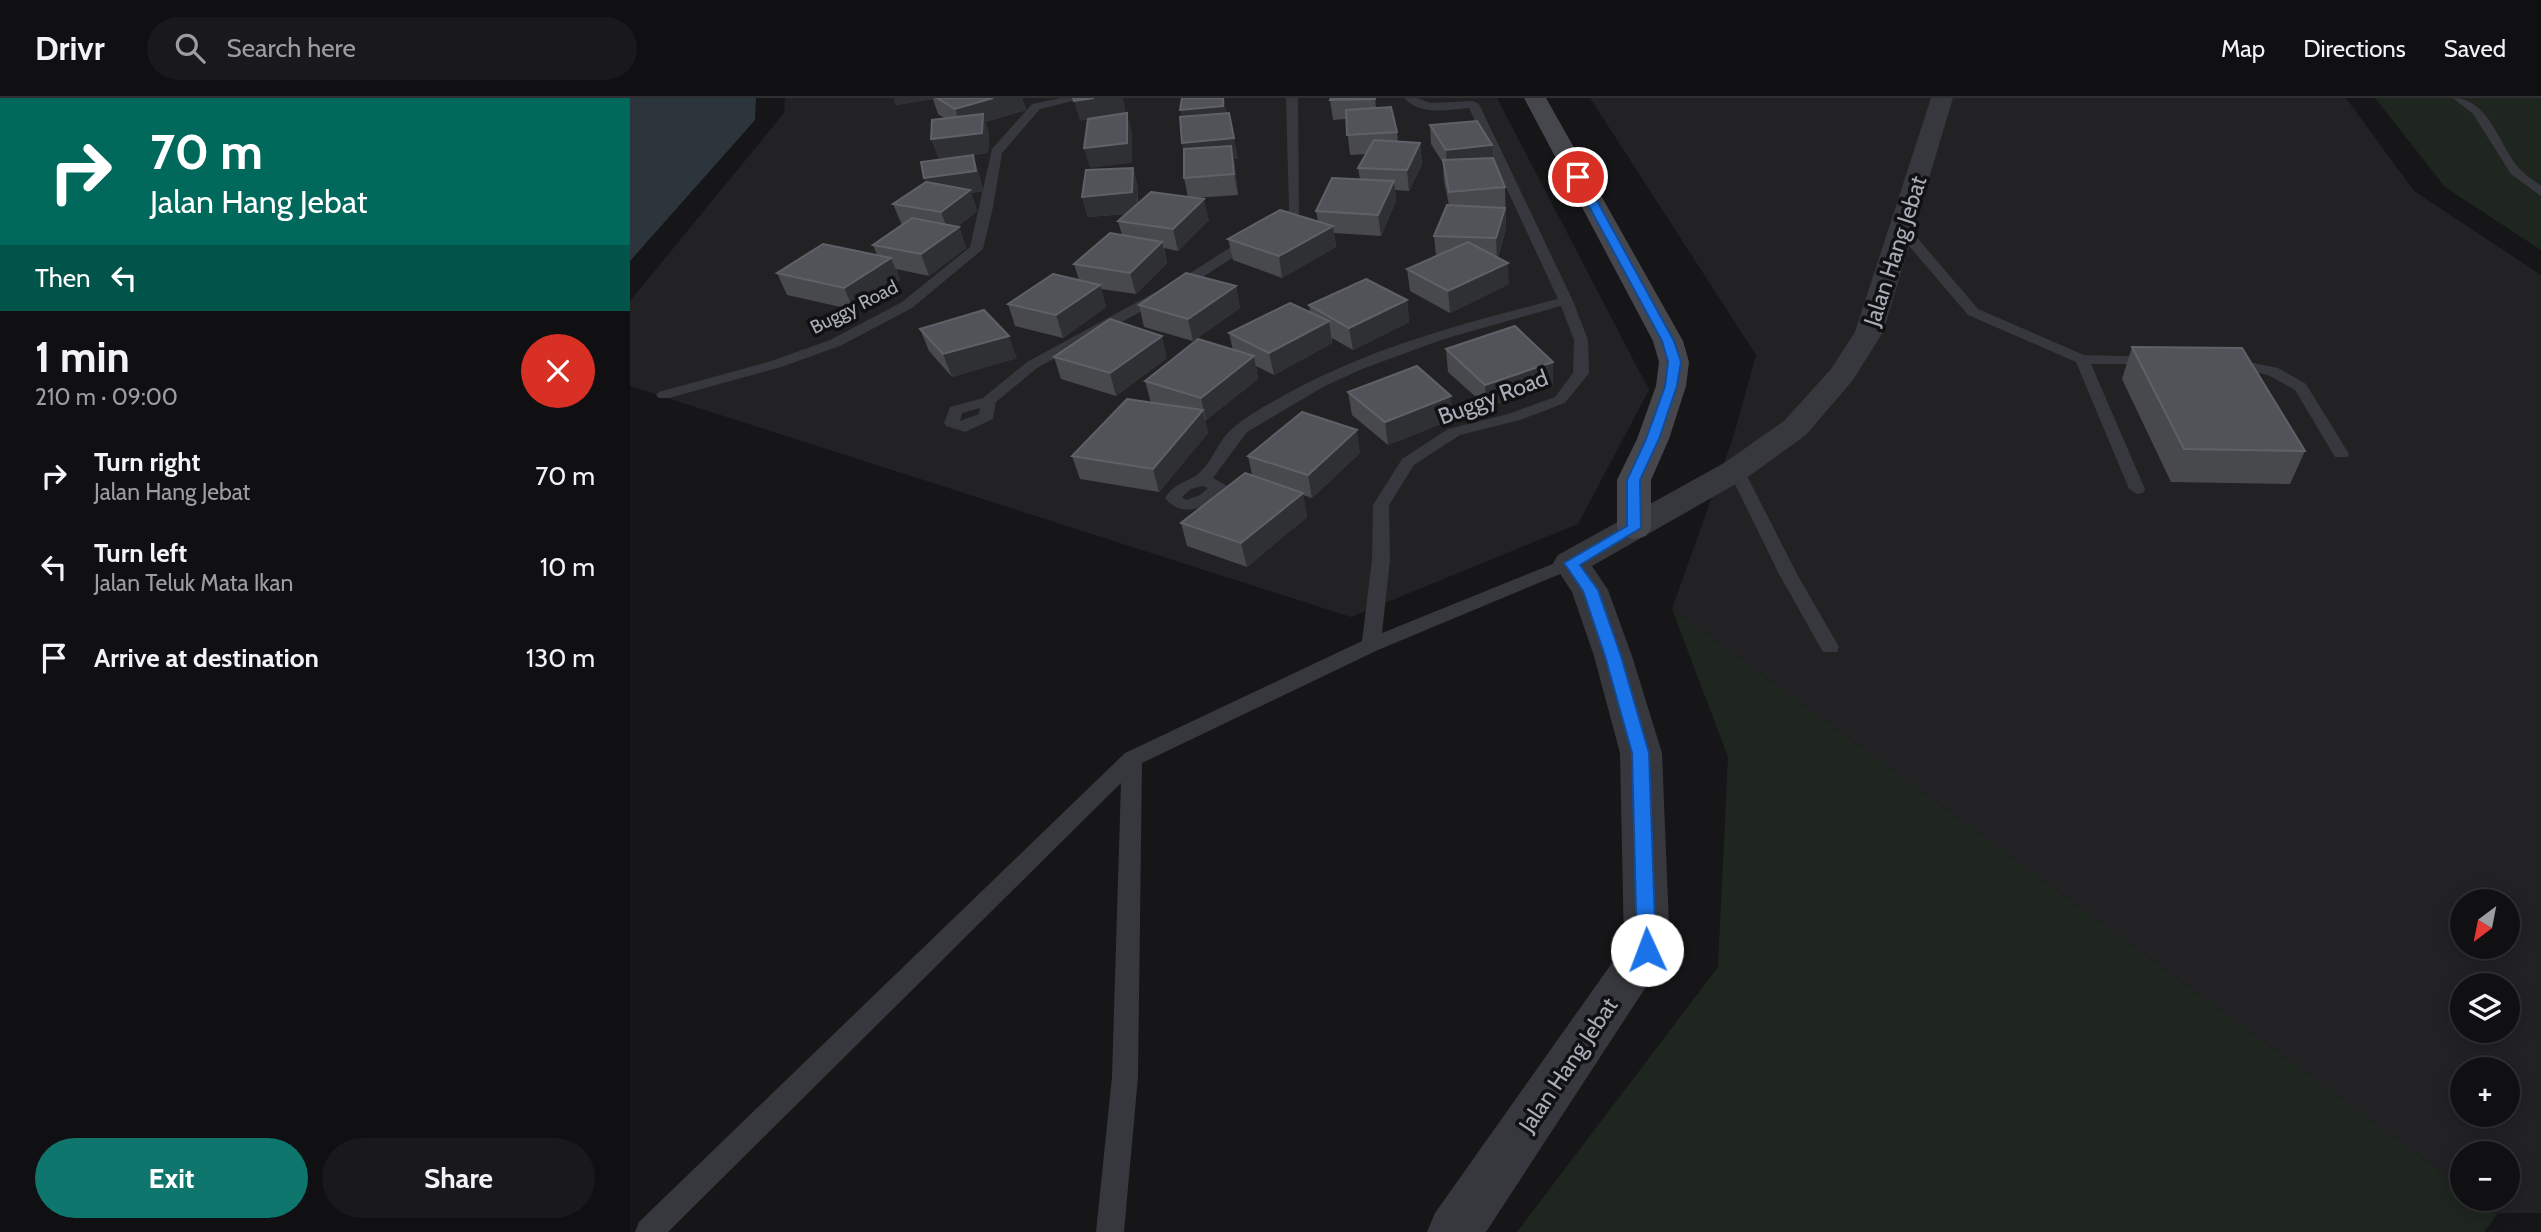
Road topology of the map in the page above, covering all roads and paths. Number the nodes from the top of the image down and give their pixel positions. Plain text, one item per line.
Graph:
1 (1079, 98) edge
2 (1292, 98) edge
3 (1410, 98) edge
4 (1535, 98) edge
5 (1942, 98) edge
6 (2459, 98) edge
7 (1472, 101) edge
8 (2541, 192) edge
9 (1903, 230) junction
10 (1566, 301) junction
11 (2082, 359) junction
12 (2173, 361) edge
13 (2212, 361) edge
14 (664, 395) dead end
15 (988, 401) dead end
16 (2341, 454) dead end
17 (1736, 470) junction
18 (1202, 480) dead end
19 (2137, 489) dead end
20 (1634, 528) junction
21 (1571, 563) junction
22 (1371, 645) junction
23 (1830, 647) dead end
24 (1132, 759) junction
25 (649, 1232) edge
26 (1110, 1232) edge
27 (1454, 1232) edge

1 - 14 lane, Buggy Road
2 - 15 lane
3 - 7 lane, Buggy Road
4 - 20 main road
5 - 9 street, Jalan Hang Jebat
6 - 8 lane
7 - 10 lane, Buggy Road
9 - 11 lane
9 - 17 street, Jalan Hang Jebat
10 - 18 lane
10 - 22 lane, Buggy Road
11 - 12 lane
11 - 19 lane
13 - 16 lane
17 - 20 street, Jalan Hang Jebat
17 - 23 lane
20 - 21 street, Jalan Hang Jebat
21 - 22 lane
21 - 27 street, Jalan Hang Jebat
22 - 24 lane
24 - 25 lane
24 - 26 lane

